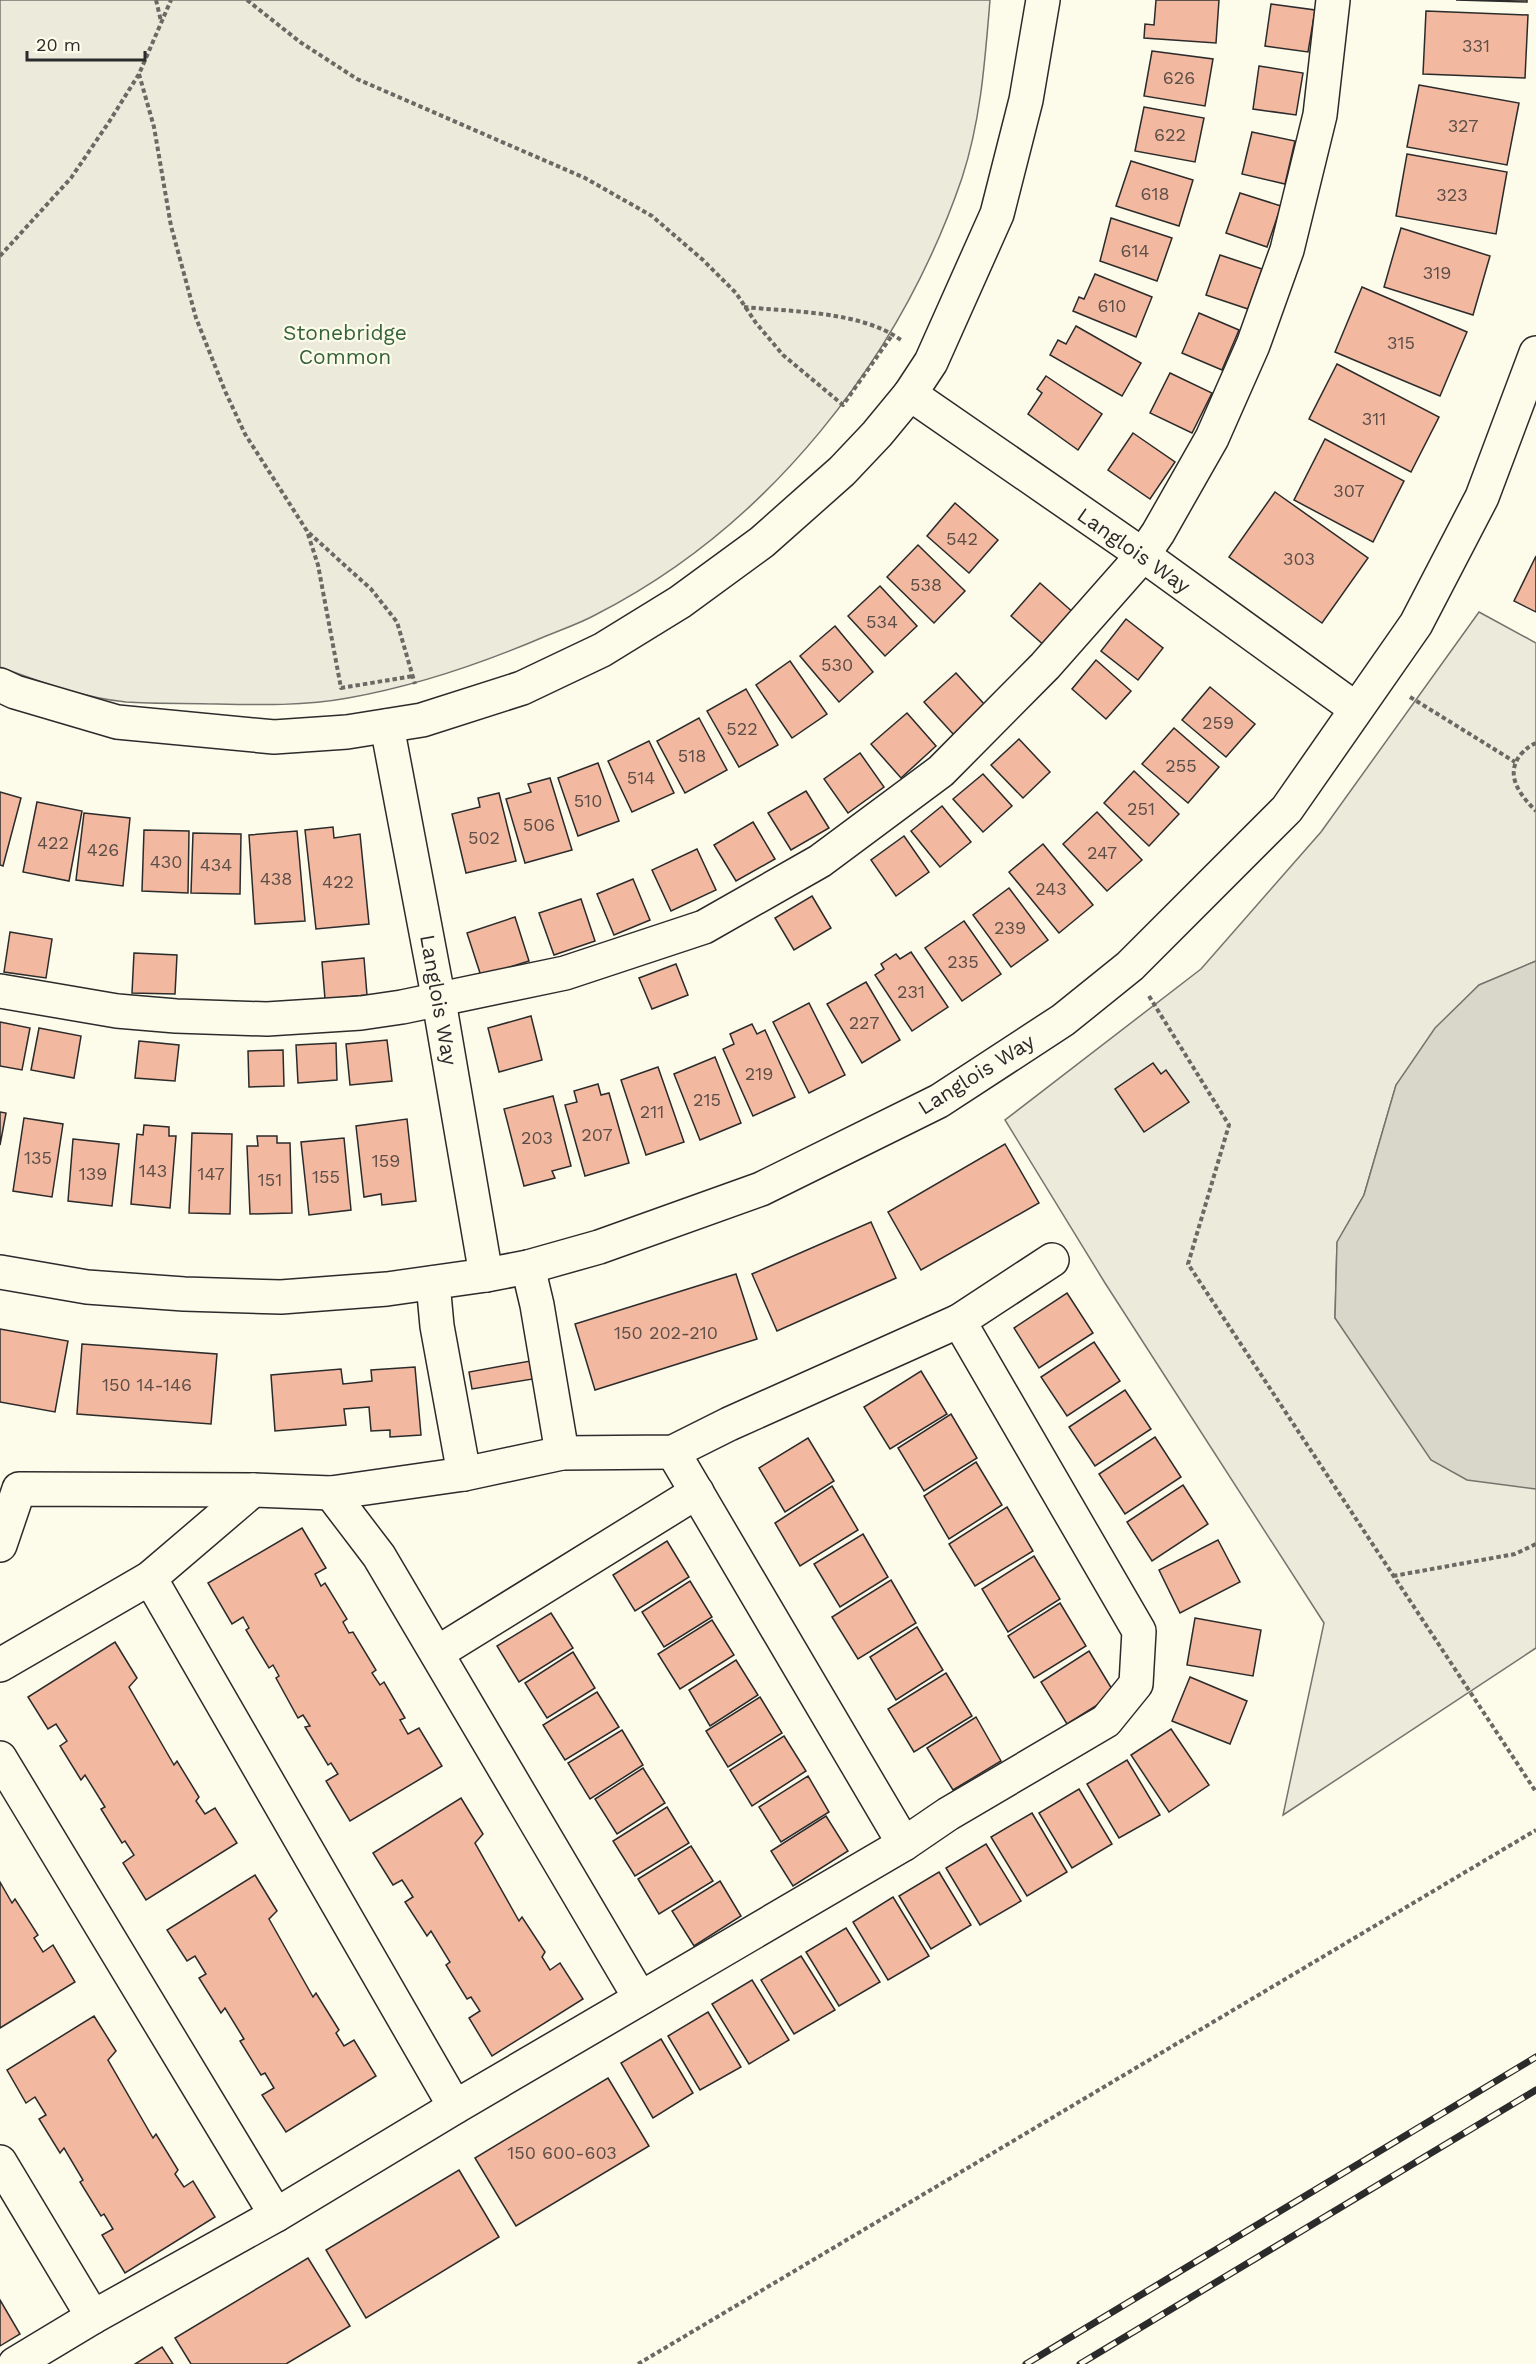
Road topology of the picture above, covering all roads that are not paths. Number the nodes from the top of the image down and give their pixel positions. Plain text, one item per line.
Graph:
1 (1042, 0) edge
2 (1333, 0) edge
3 (1536, 353) edge
4 (910, 394) junction
5 (1143, 555) junction
6 (0, 685) edge
7 (1356, 709) junction
8 (387, 726) junction
9 (0, 991) edge
10 (440, 1001) junction
11 (1052, 1260) dead end
12 (528, 1267) junction
13 (0, 1272) edge
14 (486, 1275) junction
15 (433, 1283) junction
16 (959, 1321) junction
17 (673, 1452) junction
18 (562, 1453) junction
19 (464, 1474) junction
20 (253, 1490) junction
21 (697, 1492) junction
22 (331, 1493) junction
23 (0, 1545) edge
24 (150, 1578) junction
25 (437, 1653) junction
26 (0, 1665) edge
27 (0, 1758) edge
28 (904, 1844) junction
29 (640, 1998) junction
30 (455, 2107) junction
31 (0, 2162) edge
32 (276, 2215) junction
33 (93, 2317) junction
34 (15, 2364) edge

1 - 4 street
2 - 5 street
3 - 7 street, Langlois Way
4 - 5 street, Langlois Way
4 - 8 street
5 - 7 street, Langlois Way
5 - 10 street
6 - 8 street
7 - 12 street, Langlois Way
8 - 10 street, Langlois Way
9 - 10 street
10 - 14 street, Langlois Way
11 - 16 street
12 - 14 street, Langlois Way
12 - 18 street
13 - 15 street, Langlois Way
14 - 15 street, Langlois Way
15 - 19 street
16 - 17 street
16 - 28 street
17 - 18 street
17 - 21 street
18 - 19 street
19 - 22 street
20 - 22 street
20 - 23 street
20 - 24 street
21 - 25 street
21 - 28 street
22 - 25 street
24 - 26 street
24 - 30 street
25 - 29 street
27 - 32 street
28 - 29 street
29 - 30 street
30 - 32 street
31 - 33 street
32 - 33 street
33 - 34 street

